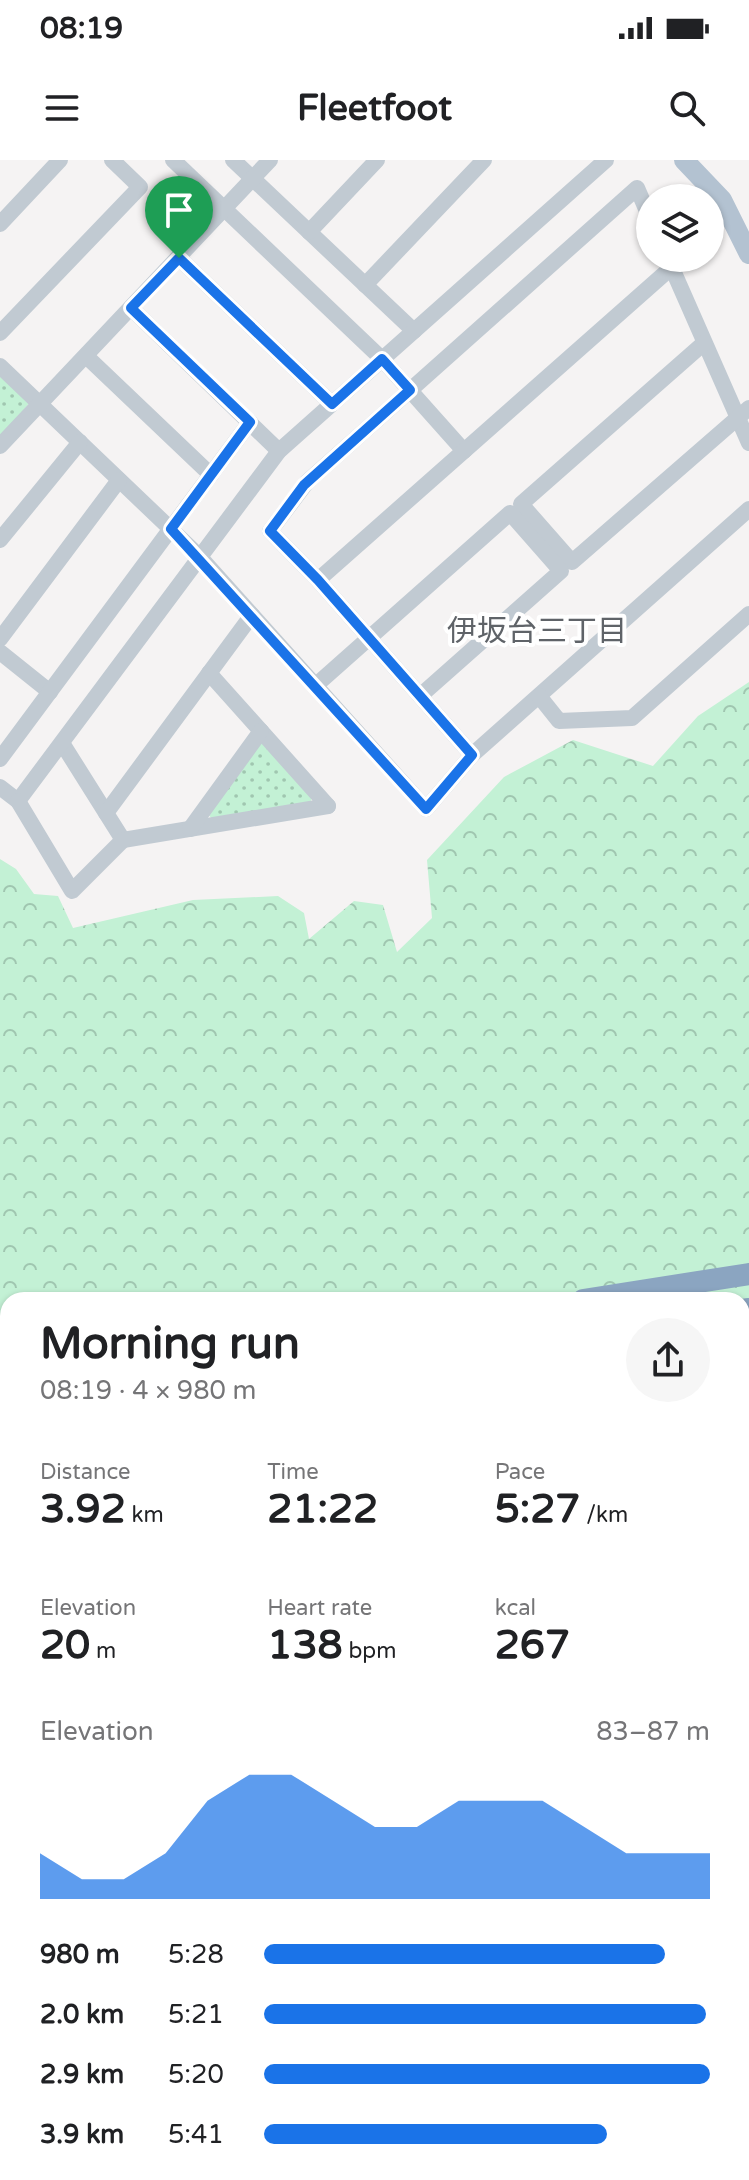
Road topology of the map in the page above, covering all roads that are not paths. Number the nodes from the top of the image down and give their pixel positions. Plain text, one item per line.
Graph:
1 (60, 160) edge
2 (112, 160) edge
3 (173, 160) edge
4 (233, 160) edge
5 (270, 160) edge
6 (377, 160) edge
7 (484, 160) edge
8 (606, 160) edge
9 (684, 160) edge
10 (253, 179) junction
11 (636, 189) edge
12 (225, 209) junction
13 (0, 224) edge
14 (309, 232) junction
15 (749, 254) edge
16 (179, 258) junction
17 (659, 272) edge
18 (674, 272) edge
19 (365, 285) junction
20 (131, 308) junction
21 (414, 331) junction
22 (0, 333) edge
23 (704, 343) junction
24 (86, 356) junction
25 (382, 359) junction
26 (0, 366) edge
27 (410, 390) junction
28 (332, 404) junction
29 (40, 405) junction
30 (743, 412) edge
31 (250, 422) junction
32 (80, 442) junction
33 (749, 443) edge
34 (0, 446) edge
35 (279, 451) junction
36 (464, 451) junction
37 (211, 475) junction
38 (119, 480) junction
39 (749, 509) edge
40 (171, 529) junction
41 (0, 540) edge
42 (200, 557) junction
43 (318, 580) junction
44 (749, 614) edge
45 (252, 615) junction
46 (0, 639) edge
47 (370, 639) junction
48 (0, 652) edge
49 (209, 673) junction
50 (315, 686) junction
51 (50, 692) junction
52 (420, 696) junction
53 (539, 696) junction
54 (261, 731) junction
55 (62, 743) junction
56 (472, 755) junction
57 (0, 759) edge
58 (0, 787) edge
59 (18, 801) junction
60 (106, 813) junction
61 (190, 829) junction
62 (123, 840) junction
63 (749, 1274) edge
64 (634, 1292) edge

1 - 13 street
2 - 22 street
3 - 12 street
4 - 10 street
5 - 10 street
6 - 14 street
7 - 19 street
8 - 21 street
9 - 15 main road
10 - 12 street
10 - 14 street
11 - 27 street
12 - 16 street
12 - 25 street
14 - 19 street
16 - 20 street
16 - 28 street
17 - 36 street
18 - 23 street
19 - 21 street
20 - 24 street
20 - 31 street
21 - 25 street
23 - 30 street
23 - 30 street
24 - 29 street
24 - 37 street
25 - 27 street
25 - 28 street
26 - 29 street
27 - 36 street
27 - 43 street
28 - 35 street
29 - 32 street
29 - 34 street
30 - 33 street
31 - 35 street
31 - 37 street
32 - 38 street
32 - 41 street
35 - 42 street
36 - 43 street
37 - 40 street
38 - 40 street
38 - 46 street
39 - 53 street
40 - 42 street
40 - 51 street
42 - 45 street
42 - 55 street
43 - 47 street
44 - 53 street
45 - 49 street
45 - 50 street
47 - 50 street
47 - 52 street
47 - 52 street
48 - 51 street
49 - 54 street
49 - 60 street
50 - 56 street
51 - 57 street
52 - 56 street
53 - 56 street
54 - 61 street
54 - 61 street
55 - 59 street
55 - 60 street
58 - 59 street
59 - 62 street
60 - 62 street
61 - 62 street
63 - 64 highway

